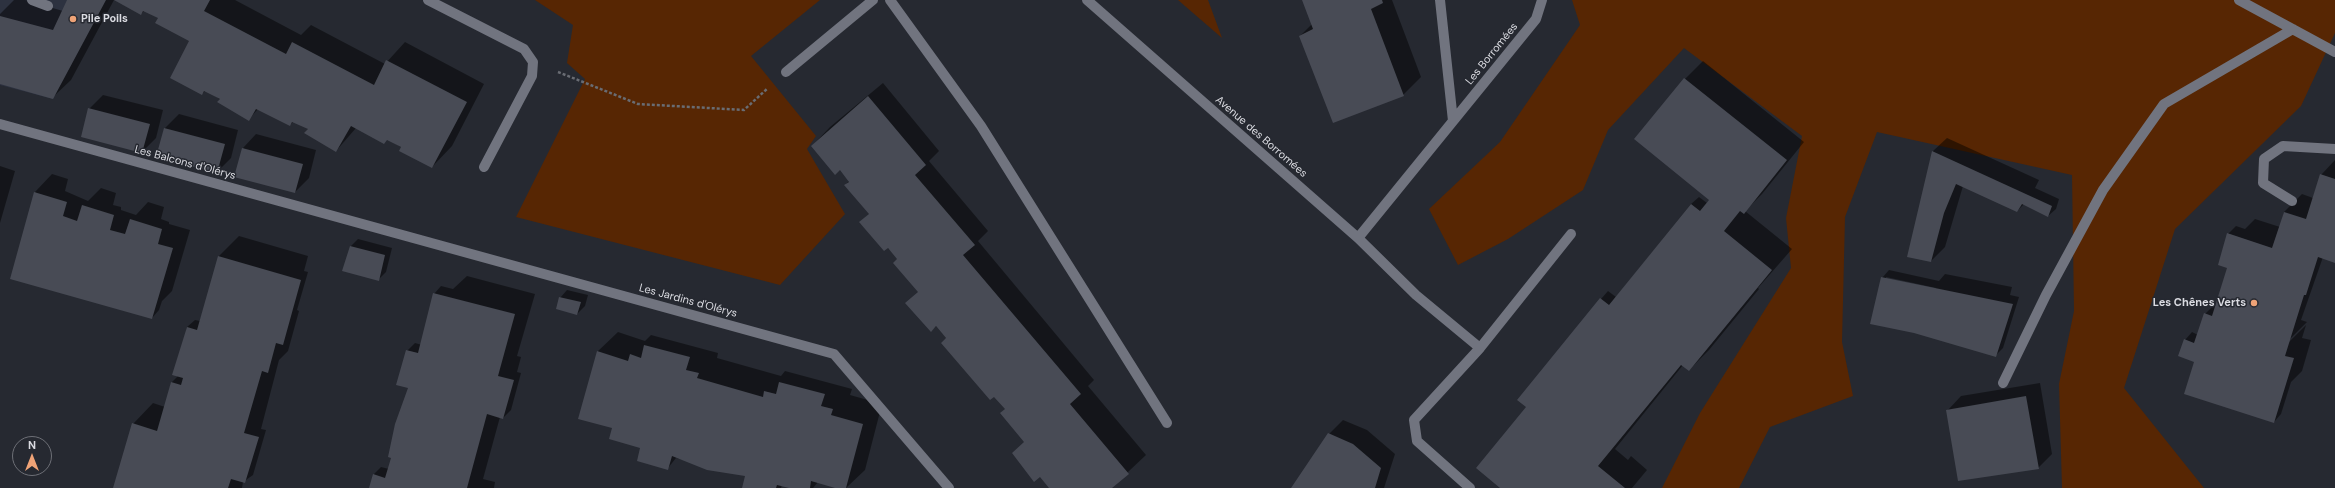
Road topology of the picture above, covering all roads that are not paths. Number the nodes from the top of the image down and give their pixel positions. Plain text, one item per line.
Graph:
1 (32, 0) edge
2 (428, 0) edge
3 (873, 0) edge
4 (890, 0) edge
5 (1087, 0) edge
6 (1440, 0) edge
7 (1542, 0) edge
8 (2239, 0) edge
9 (48, 6) dead end
10 (2293, 29) junction
11 (2335, 52) edge
12 (786, 72) road end
13 (1453, 121) junction
14 (0, 124) edge
15 (2335, 149) edge
16 (484, 166) dead end
17 (2292, 201) dead end
18 (364, 224) joint
19 (1571, 234) dead end
20 (1358, 238) junction
21 (1480, 348) junction
22 (2003, 383) dead end
23 (1167, 423) dead end
24 (949, 488) edge
25 (1470, 488) edge

1 - 9 street
2 - 16 street
3 - 12 street
4 - 23 street
5 - 20 street, Avenue des Borromées
6 - 13 street, Les Borromées
7 - 13 street, Les Borromées
8 - 10 street
10 - 11 street
10 - 22 street
13 - 20 street, Les Borromées
14 - 18 street, Les Balcons d'Olérys
15 - 17 street
18 - 24 street, Les Jardins d'Olérys
19 - 21 street
20 - 21 street, Avenue des Borromées
21 - 25 street

